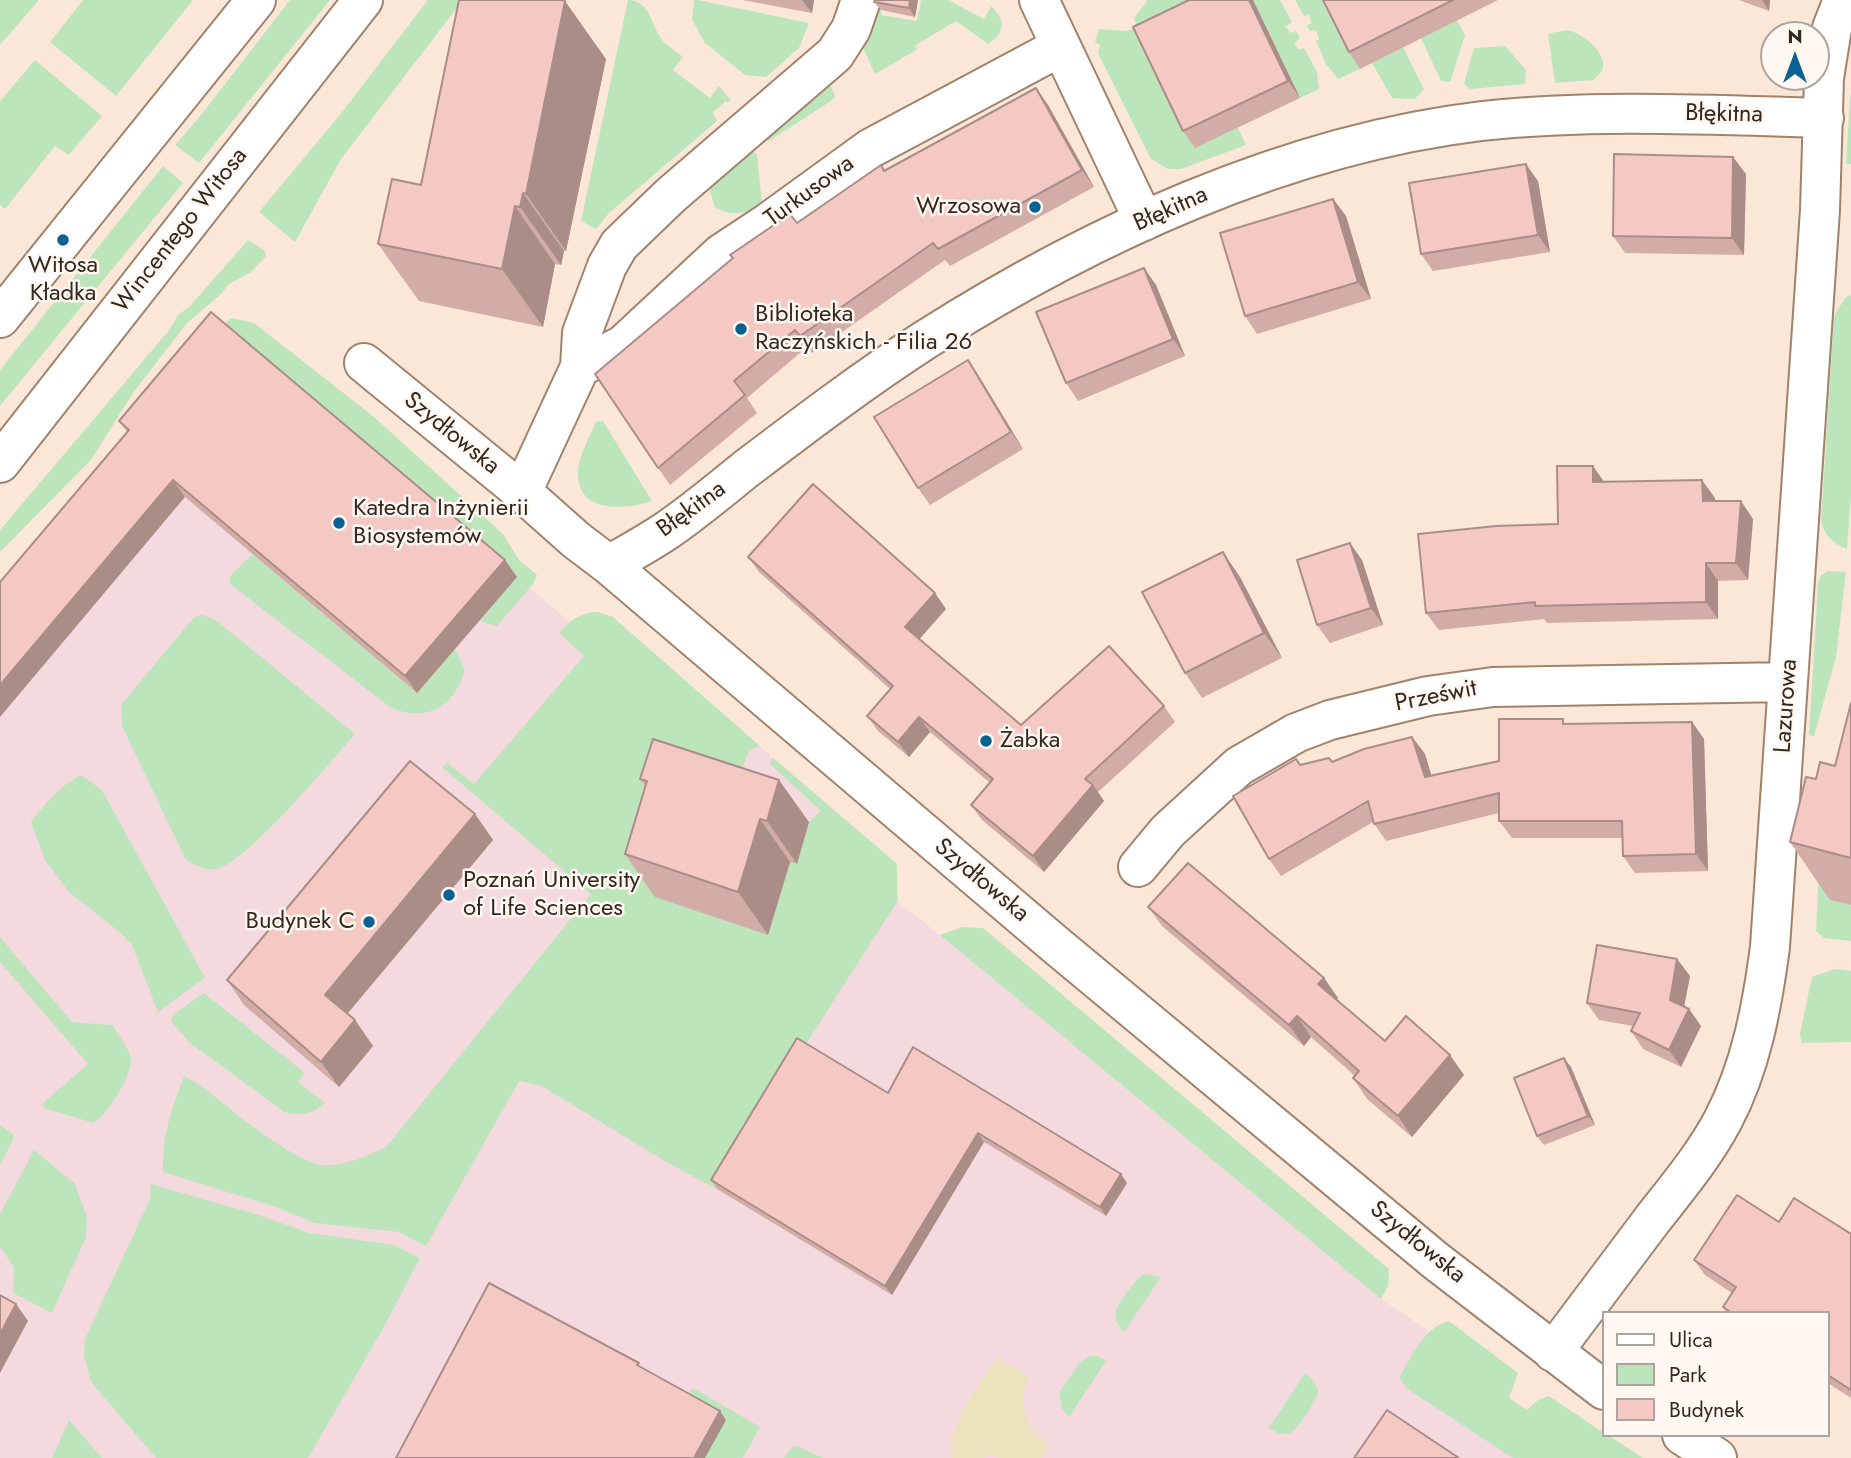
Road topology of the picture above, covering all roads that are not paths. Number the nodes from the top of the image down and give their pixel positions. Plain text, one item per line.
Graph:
1 (256, 0) edge
2 (363, 0) edge
3 (861, 0) edge
4 (1039, 0) edge
5 (1843, 0) edge
6 (1060, 47) junction
7 (1824, 118) junction
8 (1144, 221) junction
9 (0, 318) edge
10 (364, 363) dead end
11 (580, 367) junction
12 (0, 463) edge
13 (522, 492) junction
14 (609, 565) junction
15 (1788, 682) junction
16 (1138, 867) dead end
17 (1553, 1352) junction
18 (1602, 1389) edge
19 (1685, 1437) edge
20 (1717, 1458) edge

1 - 9 street
2 - 12 street, Wincentego Witosa
3 - 11 street
4 - 6 street
5 - 7 street, Lazurowa
6 - 8 street
6 - 11 street, Turkusowa
7 - 8 street, Błękitna
7 - 15 street, Lazurowa
8 - 14 street, Błękitna
10 - 13 street, Szydłowska
11 - 13 street
13 - 14 street, Szydłowska
14 - 17 street, Szydłowska
15 - 16 street, Prześwit
15 - 17 street, Lazurowa
17 - 18 street, Szydłowska
19 - 20 street

